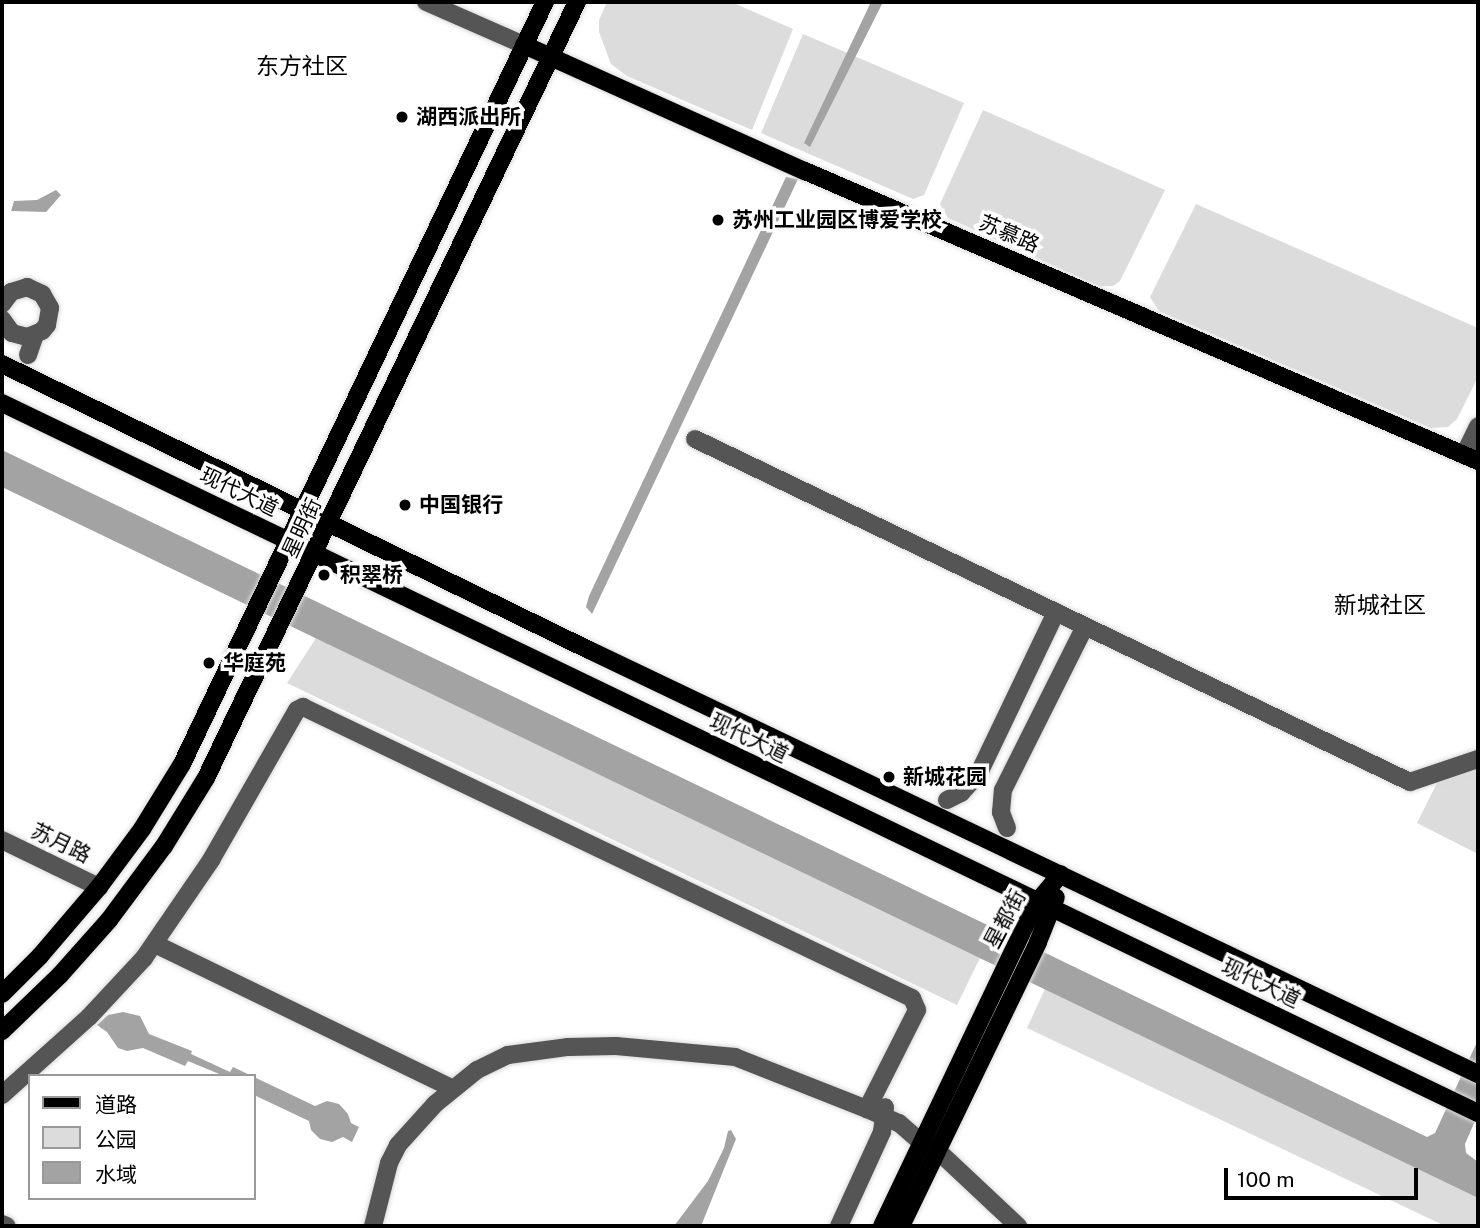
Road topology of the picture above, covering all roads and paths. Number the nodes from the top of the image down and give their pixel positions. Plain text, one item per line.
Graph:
1 (426, 2) edge
2 (545, 2) edge
3 (577, 2) edge
4 (524, 45) junction
5 (550, 58) junction
6 (2, 304) edge
7 (2, 320) edge
8 (35, 335) junction
9 (28, 355) dead end
10 (2, 364) edge
11 (2, 403) edge
12 (1478, 426) edge
13 (695, 439) dead end
14 (1471, 458) edge
15 (303, 509) junction
16 (330, 522) junction
17 (288, 540) junction
18 (315, 553) junction
19 (1056, 612) junction
20 (1085, 626) junction
21 (1478, 759) edge
22 (947, 800) dead end
23 (1007, 828) dead end
24 (2, 840) edge
25 (1061, 874) junction
26 (99, 887) junction
27 (1046, 905) junction
28 (155, 944) junction
29 (2, 994) edge
30 (2, 1031) edge
31 (1478, 1074) edge
32 (453, 1089) junction
33 (876, 1092) junction
34 (2, 1095) edge
35 (867, 1109) junction
36 (1478, 1113) edge
37 (885, 1117) junction
38 (930, 1147) junction
39 (2, 1224) edge
40 (7, 1226) edge
41 (373, 1226) edge
42 (839, 1226) edge
43 (882, 1226) edge
44 (901, 1226) edge
45 (1018, 1226) edge

1 - 4 street
2 - 4 main road, 星明街
3 - 5 main road, 星明街
4 - 5 main road, 苏慕路
4 - 15 main road, 星明街
5 - 14 main road, 苏慕路
5 - 16 main road, 星明街
6 - 8 street
7 - 8 street
8 - 9 street
10 - 15 main road, 现代大道
11 - 17 main road, 现代大道
12 - 14 street
13 - 19 street
15 - 16 main road, 现代大道
15 - 17 main road, 星明街
16 - 18 main road, 星明街
16 - 25 main road, 现代大道
17 - 18 main road, 现代大道
17 - 26 main road, 星明街
18 - 27 main road, 现代大道
18 - 30 main road, 星明街
19 - 20 street
19 - 22 street
20 - 21 street
20 - 23 street
24 - 26 street, 苏月路
25 - 27 main road, 星都街
25 - 31 main road, 现代大道
26 - 29 main road, 星明街
27 - 36 main road, 现代大道
27 - 38 main road, 星都街
27 - 38 main road, 星都街
28 - 32 street
28 - 33 street
28 - 34 street
32 - 35 street
32 - 41 street
33 - 35 street
33 - 37 street
35 - 37 street
37 - 38 street
37 - 42 street
38 - 43 main road, 星都街
38 - 44 main road, 星都街
38 - 45 street
39 - 40 street

